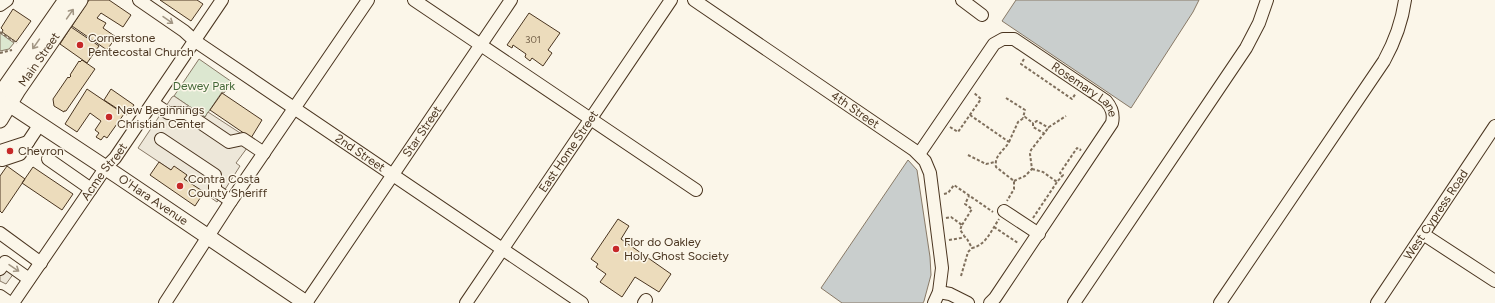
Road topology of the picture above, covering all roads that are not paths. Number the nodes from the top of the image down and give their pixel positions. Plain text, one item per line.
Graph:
1 (7, 0) edge
2 (66, 0) edge
3 (80, 0) edge
4 (140, 0) edge
5 (222, 0) edge
6 (368, 0) edge
7 (414, 0) edge
8 (511, 0) edge
9 (671, 0) edge
10 (694, 0) edge
11 (962, 0) edge
12 (1267, 0) edge
13 (1405, 0) edge
14 (0, 5) edge
15 (982, 15) dead end
16 (195, 41) junction
17 (481, 45) junction
18 (3, 99) edge
19 (153, 103) junction
20 (294, 108) junction
21 (0, 120) edge
22 (590, 120) junction
23 (40, 124) junction
24 (1494, 132) edge
25 (162, 139) dead end
26 (28, 142) junction
27 (0, 150) edge
28 (264, 153) junction
29 (919, 154) junction
30 (48, 159) dead end
31 (0, 160) edge
32 (106, 168) junction
33 (392, 175) junction
34 (91, 189) junction
35 (696, 190) dead end
36 (231, 201) junction
37 (1004, 208) road end
38 (0, 233) edge
39 (1038, 234) junction
40 (1424, 234) junction
41 (208, 237) junction
42 (503, 250) junction
43 (41, 263) junction
44 (0, 269) edge
45 (29, 279) junction
46 (1495, 281) edge
47 (0, 296) edge
48 (937, 297) edge
49 (10, 303) edge
50 (13, 303) edge
51 (165, 303) edge
52 (306, 303) edge
53 (466, 303) edge
54 (582, 303) edge
55 (968, 303) edge
56 (990, 303) edge
57 (1074, 303) edge
58 (1220, 303) edge
59 (1377, 303) edge

1 - 14 street
2 -> 18 main road, Main Street
18 -> 3 main road, Main Street
4 -> 16 street, 2nd Street
5 - 16 street, Acme Street
6 - 20 street
7 - 17 street
8 - 17 street, Star Street
9 - 22 street, East Home Street
10 - 29 street, 4th Street
11 - 15 street
12 - 57 street
13 - 58 street
16 - 19 street, Acme Street
16 - 20 street, 2nd Street
17 - 22 street
17 - 33 street, Star Street
18 - 21 main road, Main Street
18 - 23 main road, O'Hara Avenue
19 - 28 street
19 - 32 street, Acme Street
20 - 28 street
20 - 33 street, 2nd Street
22 - 35 street
22 - 42 street, East Home Street
23 - 26 street
23 - 32 main road, O'Hara Avenue
24 - 40 street, West Cypress Road
25 - 36 street
26 - 27 street
26 - 31 street
28 - 36 street
29 - 39 street, Rosemary Lane
29 - 48 street, 4th Street
30 - 34 street
32 - 34 street, Acme Street
32 - 41 main road, O'Hara Avenue
33 - 42 street, 2nd Street
33 - 52 street, Star Street
34 - 43 street, Acme Street
36 - 41 street
37 - 39 street
38 - 43 street
39 - 56 street, Rosemary Lane
40 - 46 street
40 - 59 street, West Cypress Road
41 - 51 street
41 - 52 main road, O'Hara Avenue
42 - 53 street, East Home Street
42 - 54 street, 2nd Street
43 - 45 street, Acme Street
44 -> 45 street
45 - 50 street, Acme Street
47 - 49 street
48 - 55 street

